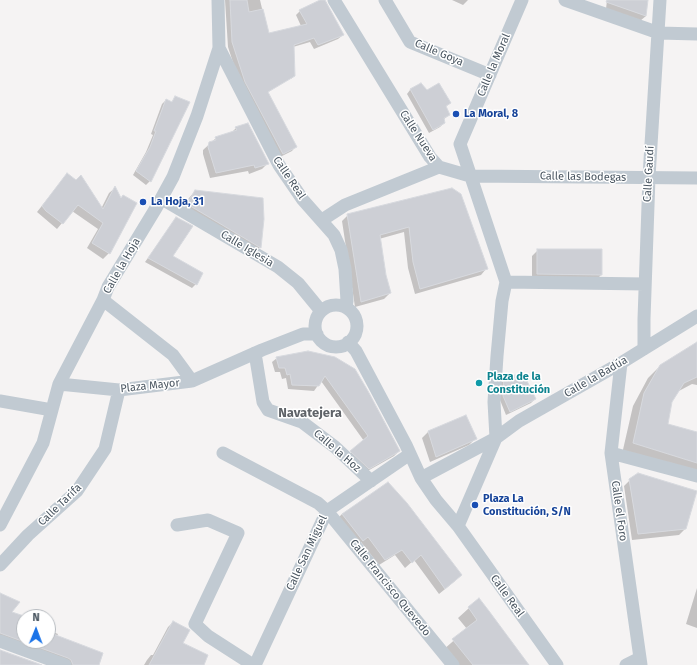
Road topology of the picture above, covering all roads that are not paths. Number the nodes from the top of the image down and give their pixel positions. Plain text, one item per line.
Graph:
1 (218, 0) edge
2 (334, 0) edge
3 (385, 0) edge
4 (522, 0) edge
5 (565, 0) edge
6 (660, 0) edge
7 (659, 33) junction
8 (697, 34) edge
9 (219, 48) junction
10 (490, 74) junction
11 (439, 168) junction
12 (470, 176) junction
13 (649, 177) junction
14 (697, 178) edge
15 (162, 199) junction
16 (322, 220) junction
17 (506, 282) junction
18 (645, 284) junction
19 (103, 300) junction
20 (346, 307) junction
21 (321, 311) junction
22 (694, 321) edge
23 (317, 334) junction
24 (348, 342) junction
25 (644, 349) junction
26 (255, 353) junction
27 (622, 363) junction
28 (192, 381) junction
29 (60, 384) junction
30 (118, 390) junction
31 (0, 401) edge
32 (52, 410) junction
33 (496, 438) junction
34 (223, 453) dead end
35 (612, 453) junction
36 (410, 454) junction
37 (697, 476) edge
38 (421, 478) junction
39 (371, 481) junction
40 (327, 511) junction
41 (0, 525) edge
42 (177, 525) dead end
43 (458, 526) junction
44 (0, 565) edge
45 (0, 641) edge
46 (641, 662) edge
47 (65, 665) edge
48 (254, 665) edge
49 (453, 665) edge
50 (557, 665) edge
51 (626, 665) edge

1 - 9 street, Calle la Hoja
2 - 11 street, Calle Nueva
3 - 10 street, Calle Goya
4 - 10 street, Calle la Moral
5 - 7 street
6 - 7 street, Calle Gaudí
7 - 8 street
7 - 13 street, Calle Gaudí
9 - 15 street, Calle la Hoja
9 - 16 street, Calle Real
10 - 12 street, Calle la Moral
11 - 12 street, Calle Nueva
11 - 16 street
12 - 13 street, Calle las Bodegas
12 - 17 street
13 - 14 street, Calle las Bodegas
13 - 18 street, Calle Gaudí
15 - 19 street, Calle la Hoja
15 - 21 street, Calle Iglesia
16 - 20 street, Calle Real
17 - 18 street
17 - 33 street
18 - 25 street, Calle Gaudí
19 - 28 street, Plaza Mayor
19 - 29 street, Calle la Hoja
20 - 21 street
20 - 24 street
21 - 23 street
22 - 25 street, Calle la Badúa
23 - 24 street
23 - 26 street
24 - 36 street
25 - 27 street, Calle la Badúa
26 - 28 street
26 - 39 street, Calle la Hoz
27 - 33 street, Calle la Badúa
27 - 35 street, Calle el Foro
28 - 30 street, Plaza Mayor
29 - 30 street, Plaza Mayor
29 - 32 street, Calle la Hoja
30 - 44 street, Calle Tarifa
31 - 32 street
32 - 41 street, Calle la Hoja
33 - 38 street, Calle la Badúa
33 - 43 street
34 - 40 street, Calle Francisco Quevedo
35 - 37 street
35 - 46 street, Calle el Foro
36 - 38 street
36 - 39 street, Calle San Miguel
38 - 43 street
39 - 40 street, Calle San Miguel
40 - 48 street, Calle San Miguel
40 - 49 street, Calle Francisco Quevedo
42 - 48 street
43 - 50 street, Calle Real
45 - 47 street
46 - 51 street, Calle el Foro

